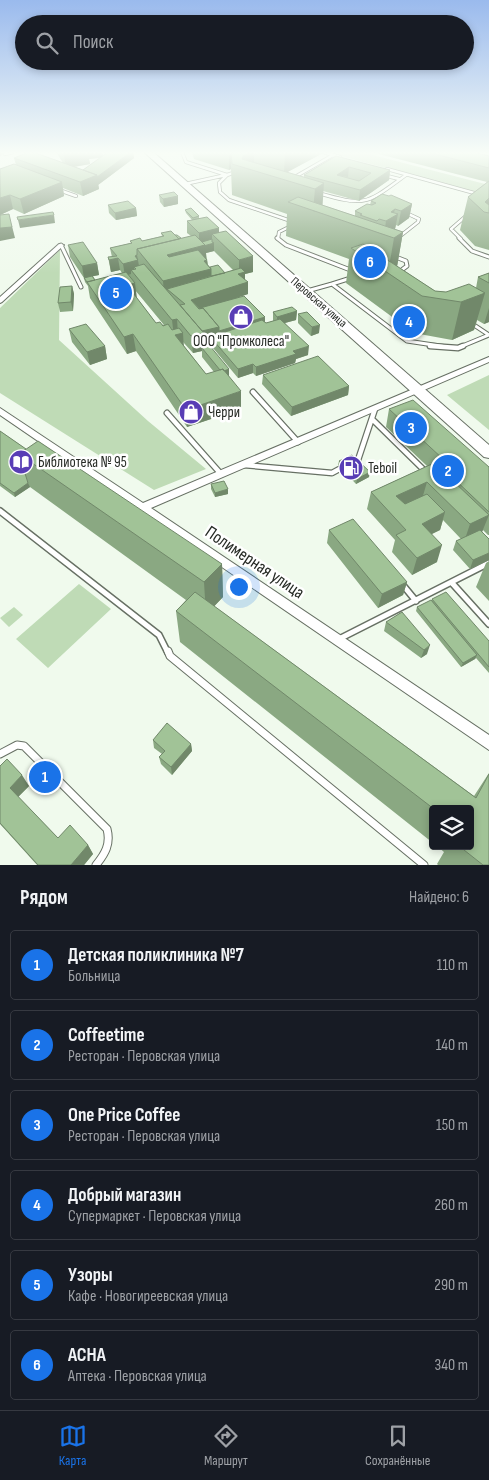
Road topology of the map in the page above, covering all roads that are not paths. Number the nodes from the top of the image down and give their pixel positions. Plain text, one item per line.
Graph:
1 (65, 192) edge
2 (193, 192) edge
3 (220, 192) edge
4 (316, 192) edge
5 (382, 192) edge
6 (471, 192) edge
7 (76, 196) dead end
8 (488, 197) edge
9 (481, 203) edge
10 (473, 210) edge
11 (399, 211) edge
12 (398, 238) edge
13 (61, 245) joint
14 (389, 255) edge
15 (489, 257) edge
16 (362, 274) edge
17 (396, 275) edge
18 (354, 276) dead end
19 (332, 284) junction
20 (81, 286) dead end
21 (306, 292) junction
22 (0, 301) edge
23 (465, 320) edge
24 (489, 335) edge
25 (489, 359) edge
26 (418, 391) junction
27 (253, 392) dead end
28 (375, 408) junction
29 (167, 413) dead end
30 (1, 414) edge
31 (372, 419) junction
32 (298, 442) junction
33 (489, 453) edge
34 (243, 465) junction
35 (221, 474) junction
36 (429, 475) edge
37 (144, 507) junction
38 (0, 511) edge
39 (489, 563) edge
40 (398, 580) edge
41 (452, 582) junction
42 (416, 601) junction
43 (489, 624) edge
44 (338, 640) junction
45 (489, 743) edge
46 (0, 754) edge
47 (96, 865) edge
48 (424, 865) edge

1 - 7 lane
2 - 21 main road, Перовская улица
3 - 16 lane
4 - 5 lane
6 - 8 lane
8 - 9 lane
10 - 15 lane
11 - 12 lane
13 - 20 lane
13 - 22 street
14 - 17 lane
18 - 19 lane
19 - 21 lane
19 - 24 lane
21 - 26 main road, Перовская улица
23 - 24 lane
25 - 26 street
26 - 28 street
26 - 33 main road, Перовская улица
27 - 32 lane
28 - 31 lane
28 - 32 street
29 - 35 lane
30 - 37 street, Полимерная улица
31 - 34 lane
31 - 36 lane
32 - 34 street
34 - 35 street
35 - 37 street
37 - 44 street, Полимерная улица
38 - 48 lane
39 - 41 lane
40 - 42 lane
41 - 42 lane
41 - 43 lane
42 - 44 lane
44 - 45 street, Полимерная улица
46 - 47 lane

